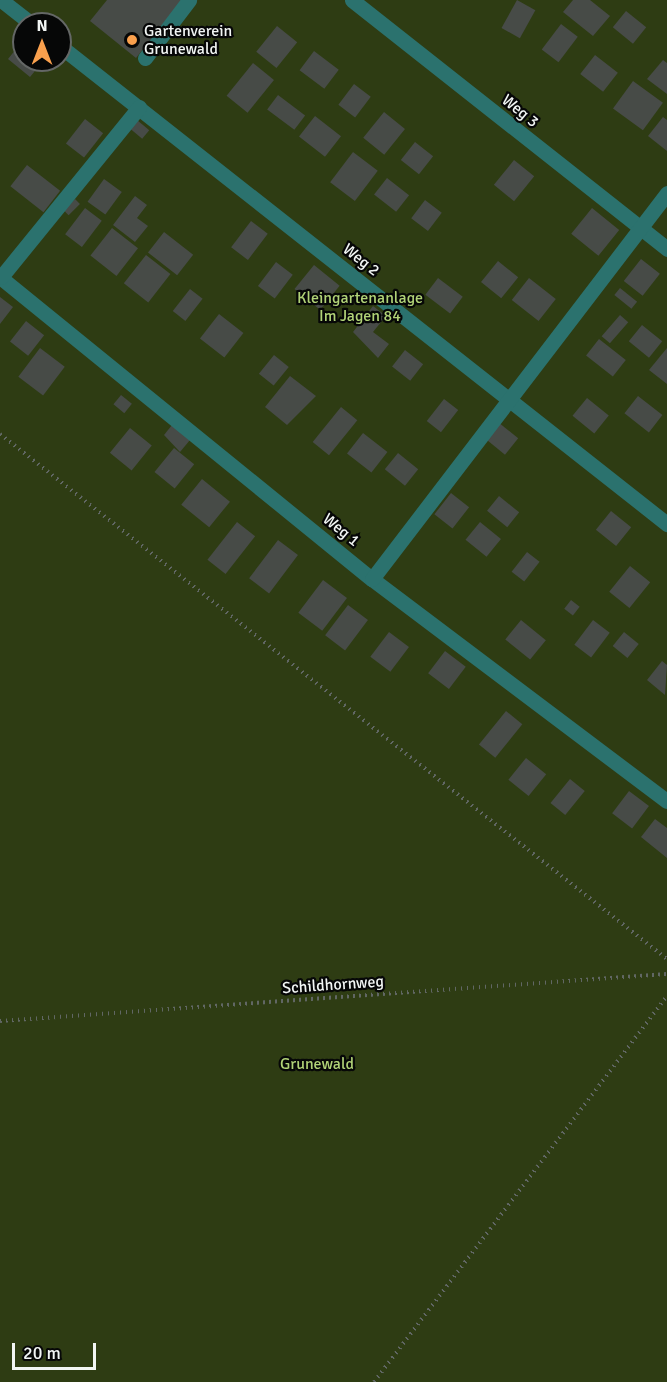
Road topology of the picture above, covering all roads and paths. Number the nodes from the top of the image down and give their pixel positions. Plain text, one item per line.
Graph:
1 (1, 0) edge
2 (189, 0) edge
3 (352, 0) edge
4 (16, 12) edge
5 (72, 55) edge
6 (145, 58) dead end
7 (139, 107) junction
8 (667, 193) edge
9 (639, 229) junction
10 (667, 249) edge
11 (0, 277) edge
12 (507, 398) junction
13 (0, 434) edge
14 (667, 524) edge
15 (372, 579) junction
16 (667, 801) edge
17 (667, 959) edge
18 (667, 974) edge
19 (667, 996) edge
20 (0, 1021) edge
21 (374, 1382) edge

1 - 4 lane
2 - 6 lane
3 - 9 lane, Weg 3
5 - 7 lane, Weg 2
7 - 11 lane
7 - 12 lane, Weg 2
8 - 9 lane
9 - 10 lane, Weg 3
9 - 12 lane
11 - 15 lane, Weg 1
12 - 14 lane, Weg 2
12 - 15 lane
13 - 17 path
15 - 16 lane, Weg 1
18 - 20 path, Schildhornweg
19 - 21 path

